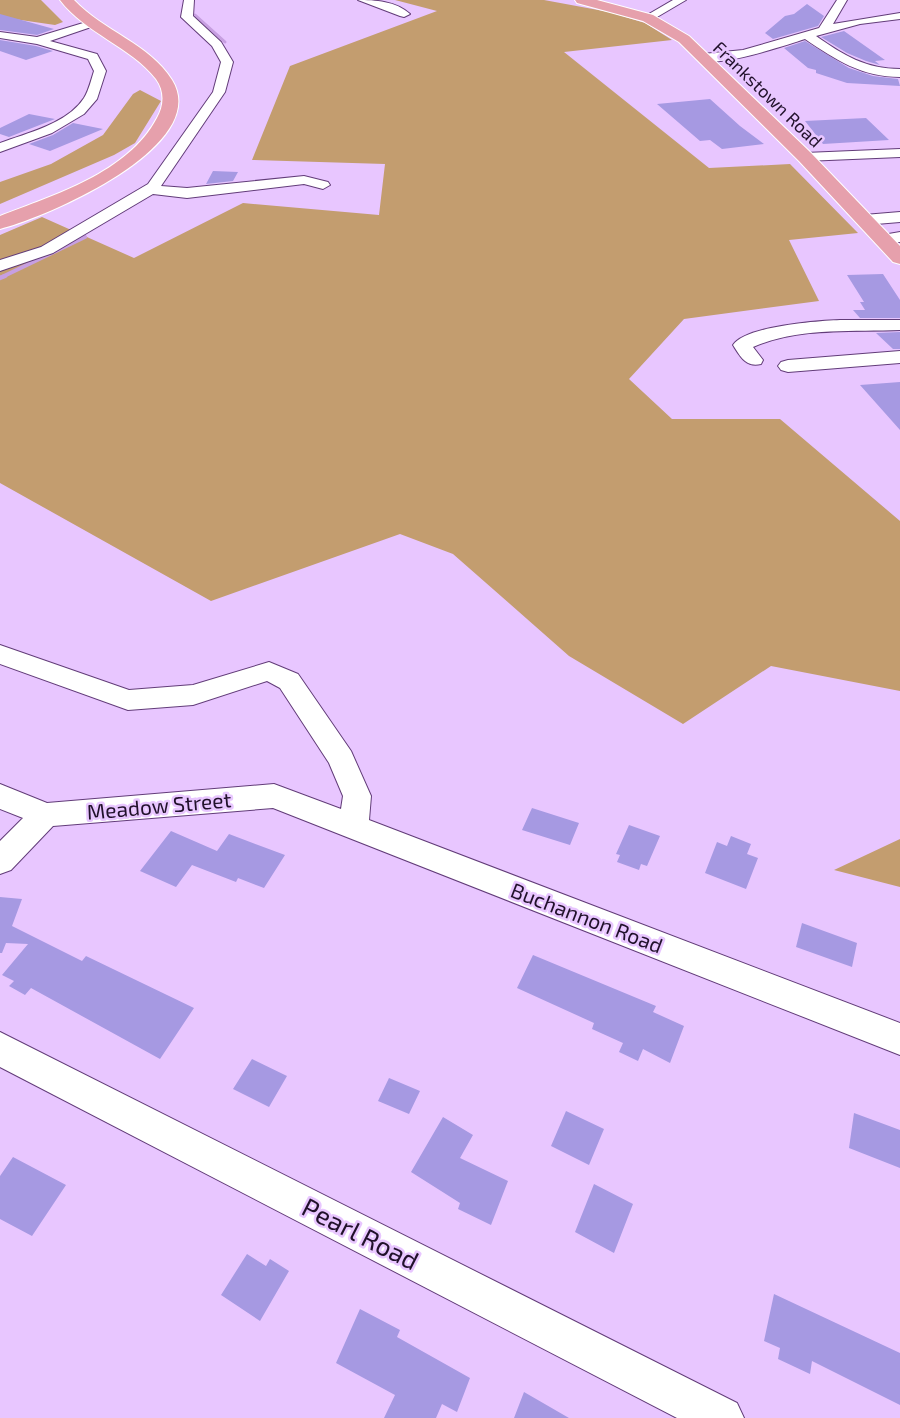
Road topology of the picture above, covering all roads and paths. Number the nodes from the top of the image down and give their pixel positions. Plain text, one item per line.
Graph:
1 (67, 0) edge
2 (189, 0) edge
3 (363, 0) edge
4 (582, 0) edge
5 (681, 0) edge
6 (842, 0) edge
7 (404, 14) dead end
8 (900, 16) edge
9 (648, 18) junction
10 (93, 23) junction
11 (824, 28) junction
12 (806, 34) junction
13 (0, 35) edge
14 (38, 41) junction
15 (704, 58) junction
16 (900, 73) edge
17 (0, 148) edge
18 (900, 153) edge
19 (805, 157) junction
20 (323, 185) dead end
21 (152, 189) junction
22 (900, 217) edge
23 (864, 220) junction
24 (0, 223) edge
25 (900, 237) edge
26 (882, 239) junction
27 (900, 258) edge
28 (0, 266) edge
29 (900, 325) edge
30 (900, 357) edge
31 (754, 360) dead end
32 (788, 366) dead end
33 (0, 654) edge
34 (0, 796) edge
35 (274, 796) joint
36 (45, 815) junction
37 (354, 826) junction
38 (0, 861) edge
39 (900, 1039) edge
40 (0, 1049) edge
41 (722, 1418) edge

1 - 10 main road
2 - 21 street
3 - 7 street
4 - 9 main road, Frankstown Road
5 - 9 street
6 - 11 street
8 - 11 street
9 - 15 main road, Frankstown Road
10 - 14 street
10 - 24 main road
11 - 12 street
12 - 15 street
12 - 16 street
13 - 14 street
14 - 17 street
15 - 19 main road, Frankstown Road
18 - 19 street
19 - 23 main road, Frankstown Road
20 - 21 street
21 - 28 street
22 - 23 street
23 - 26 main road, Frankstown Road
25 - 26 street
26 - 27 main road, Frankstown Road
29 - 31 street
30 - 32 street
33 - 37 street
34 - 36 street
35 - 36 street, Meadow Street
35 - 37 street, Buchannon Road
36 - 38 street
37 - 39 street, Buchannon Road
40 - 41 street, Pearl Road

